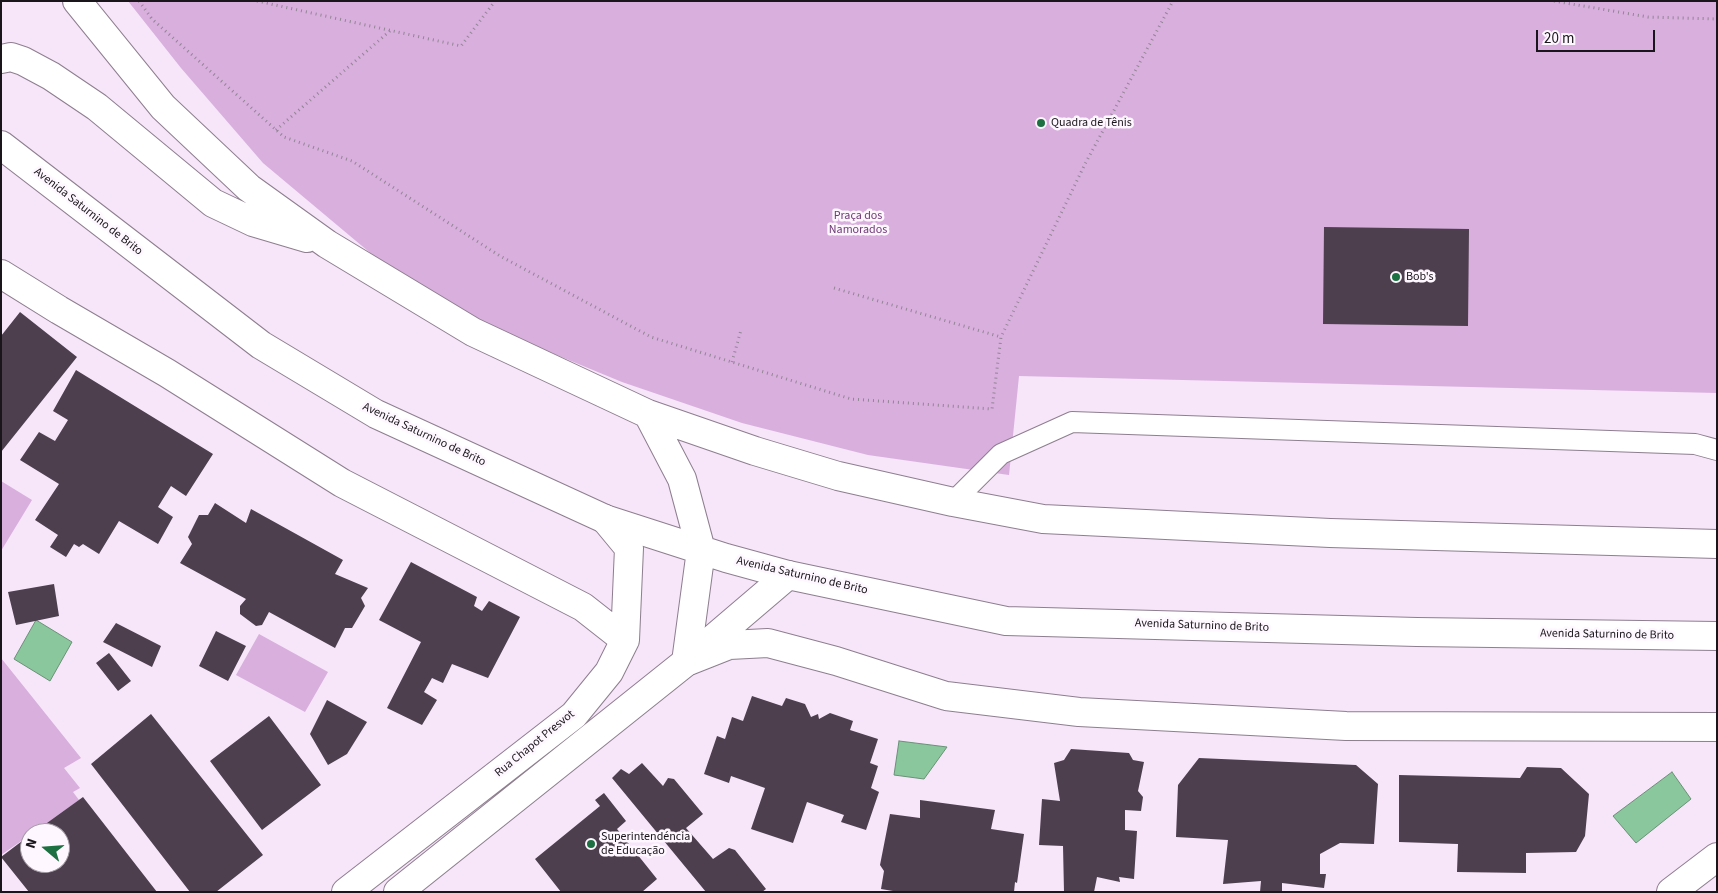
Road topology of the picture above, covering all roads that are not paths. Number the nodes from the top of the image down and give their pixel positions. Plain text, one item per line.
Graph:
1 (77, 1) edge
2 (1, 59) edge
3 (1, 145) edge
4 (327, 244) junction
5 (1, 274) edge
6 (648, 414) junction
7 (1717, 450) edge
8 (953, 502) junction
9 (605, 519) junction
10 (1717, 544) edge
11 (701, 550) junction
12 (788, 576) junction
13 (1717, 636) edge
14 (625, 640) junction
15 (686, 662) junction
16 (1717, 727) edge
17 (1717, 857) edge
18 (346, 892) edge
19 (398, 892) edge
20 (1671, 892) edge

1 - 4 main road
2 - 4 main road
3 - 9 main road, Avenida Saturnino de Brito
4 - 6 main road
5 - 14 main road
6 - 8 main road
6 - 11 main road
7 - 8 lane
8 - 10 main road
9 - 11 main road, Avenida Saturnino de Brito
9 - 14 main road, Rua Chapot Presvot
11 - 12 main road, Avenida Saturnino de Brito
11 - 15 main road
12 - 13 main road, Avenida Saturnino de Brito
12 - 15 main road
14 - 18 main road, Rua Chapot Presvot
15 - 16 main road
15 - 19 main road
17 - 20 main road

